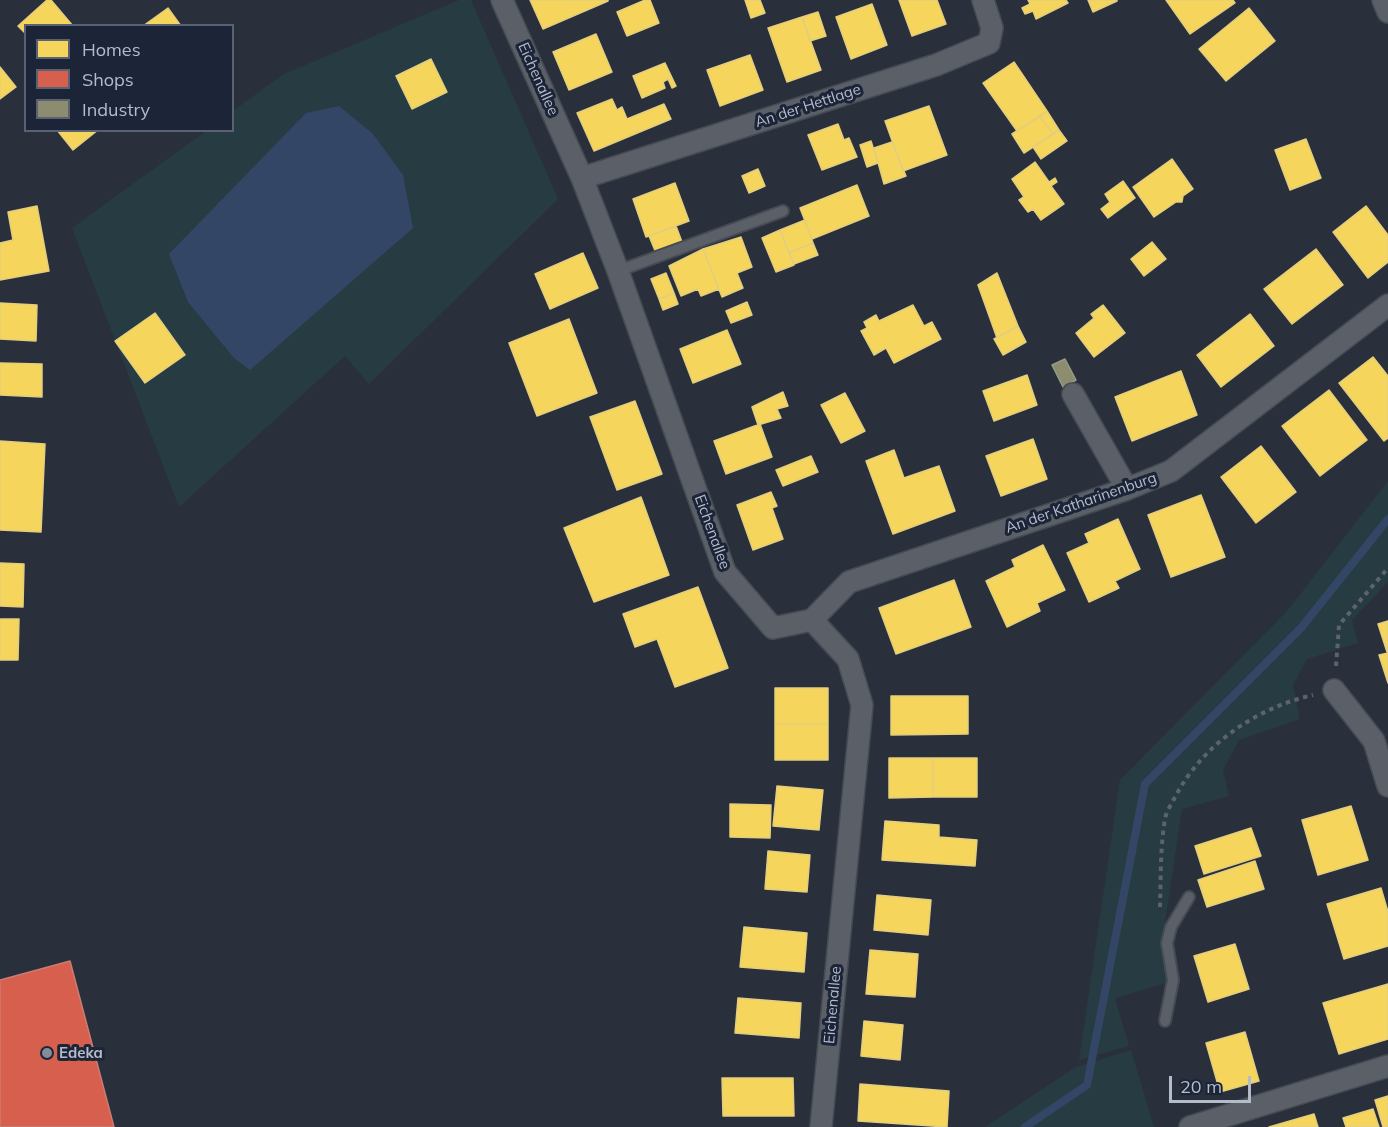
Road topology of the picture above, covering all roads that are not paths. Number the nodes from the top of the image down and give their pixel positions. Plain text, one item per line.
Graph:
1 (502, 0) edge
2 (983, 0) edge
3 (1383, 0) edge
4 (1388, 12) edge
5 (582, 178) junction
6 (783, 211) dead end
7 (618, 272) junction
8 (1388, 305) edge
9 (1073, 394) dead end
10 (1127, 489) junction
11 (812, 620) junction
12 (1334, 690) road end
13 (1388, 786) edge
14 (1189, 897) dead end
15 (1165, 1021) dead end
16 (1388, 1066) edge
17 (821, 1127) edge
18 (1190, 1127) edge

1 - 5 street, Eichenallee
2 - 5 street, An der Hettlage
3 - 4 street
5 - 7 street, Eichenallee
6 - 7 lane
7 - 11 street, Eichenallee
8 - 10 street, An der Katharinenburg
9 - 10 street
10 - 11 street, An der Katharinenburg
11 - 17 street, Eichenallee
12 - 13 street
14 - 15 lane
16 - 18 street

